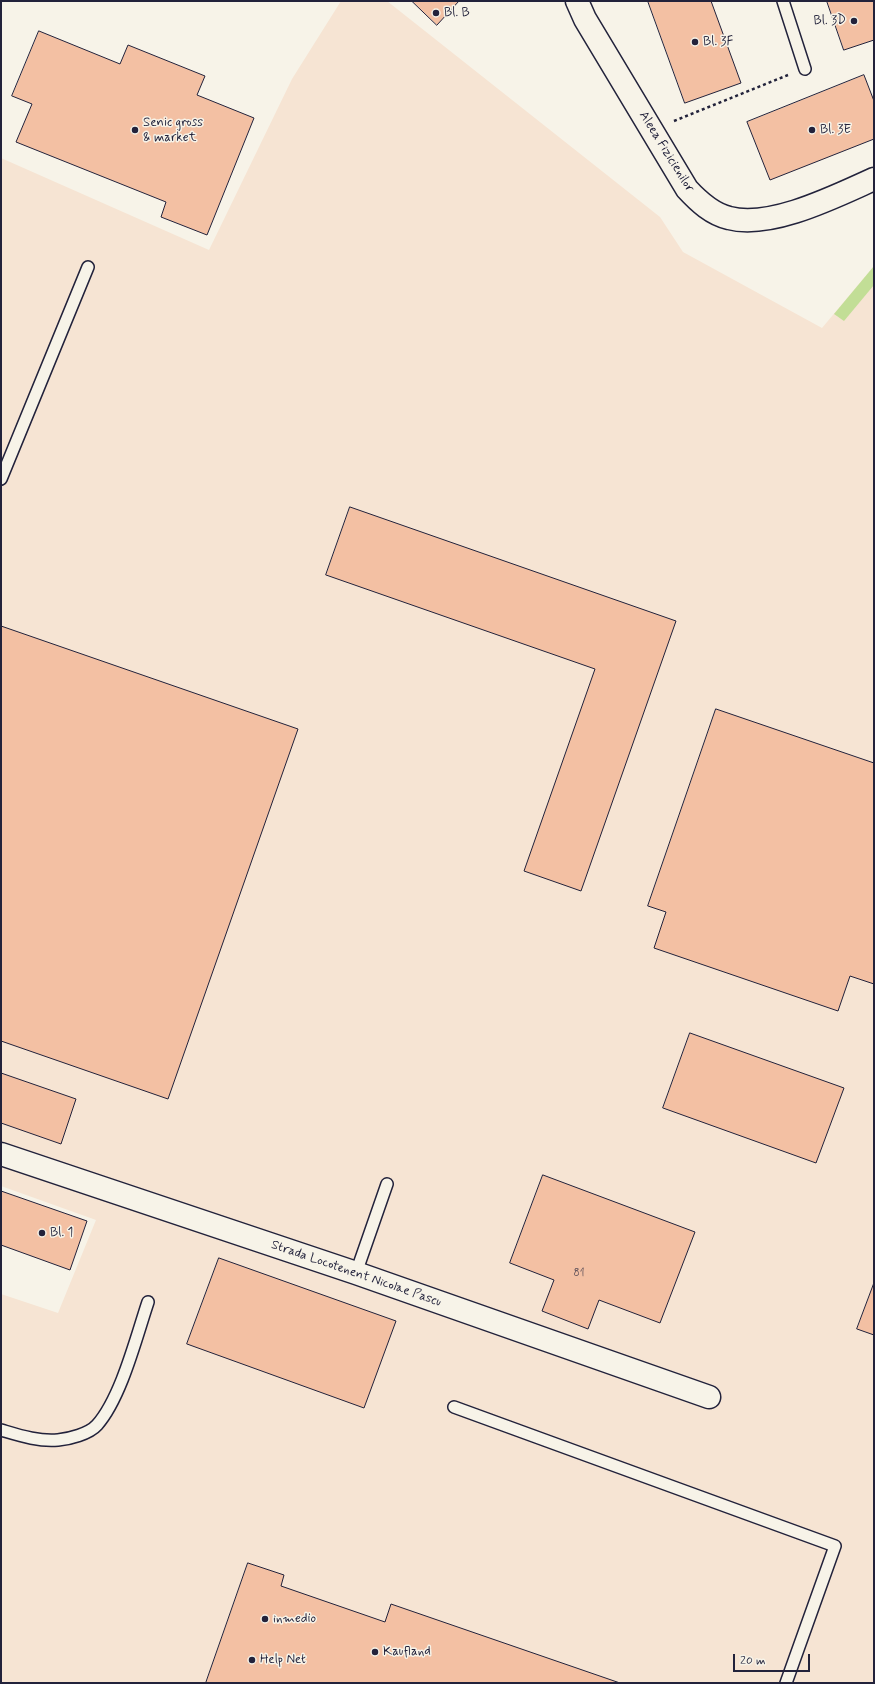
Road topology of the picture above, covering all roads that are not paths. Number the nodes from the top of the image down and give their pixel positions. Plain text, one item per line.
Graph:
1 (577, 1) edge
2 (783, 1) edge
3 (805, 68) road end
4 (874, 179) edge
5 (88, 267) dead end
6 (1, 479) edge
7 (1, 1154) edge
8 (387, 1184) dead end
9 (356, 1273) junction
10 (148, 1302) dead end
11 (709, 1398) dead end
12 (454, 1407) dead end
13 (1, 1430) edge
14 (786, 1683) edge

1 - 4 street, Aleea Fizicienilor
2 - 3 lane
5 - 6 lane
7 - 9 street, Strada Locotenent Nicolae Pascu
8 - 9 lane
9 - 11 street, Strada Locotenent Nicolae Pascu
10 - 13 lane
12 - 14 lane

